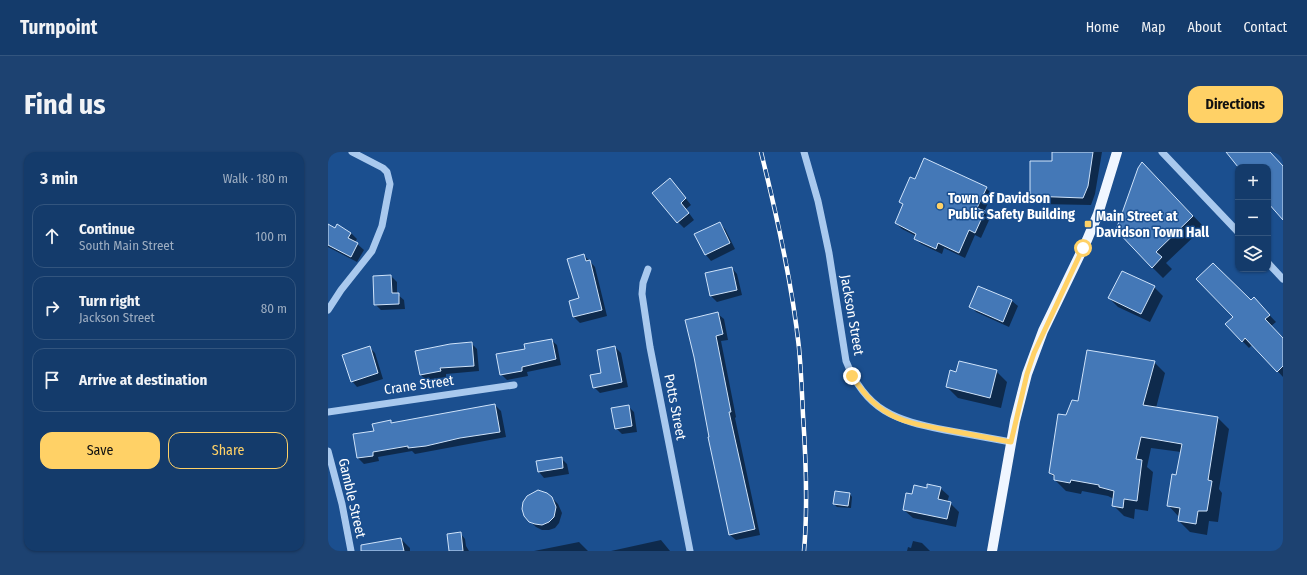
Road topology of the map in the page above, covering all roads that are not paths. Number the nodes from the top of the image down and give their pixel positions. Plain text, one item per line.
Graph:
1 (352, 152) edge
2 (804, 152) edge
3 (1117, 152) edge
4 (1162, 152) edge
5 (1235, 229) edge
6 (1271, 266) edge
7 (648, 269) dead end
8 (1283, 279) edge
9 (328, 310) edge
10 (514, 384) dead end
11 (328, 412) edge
12 (1011, 442) junction
13 (328, 451) edge
14 (351, 551) edge
15 (690, 551) edge
16 (992, 551) edge

1 - 9 street
2 - 12 street, Jackson Street
3 - 12 main road
4 - 5 street
6 - 8 street
7 - 15 street, Potts Street
10 - 11 street, Crane Street
12 - 16 main road
13 - 14 street, Gamble Street

